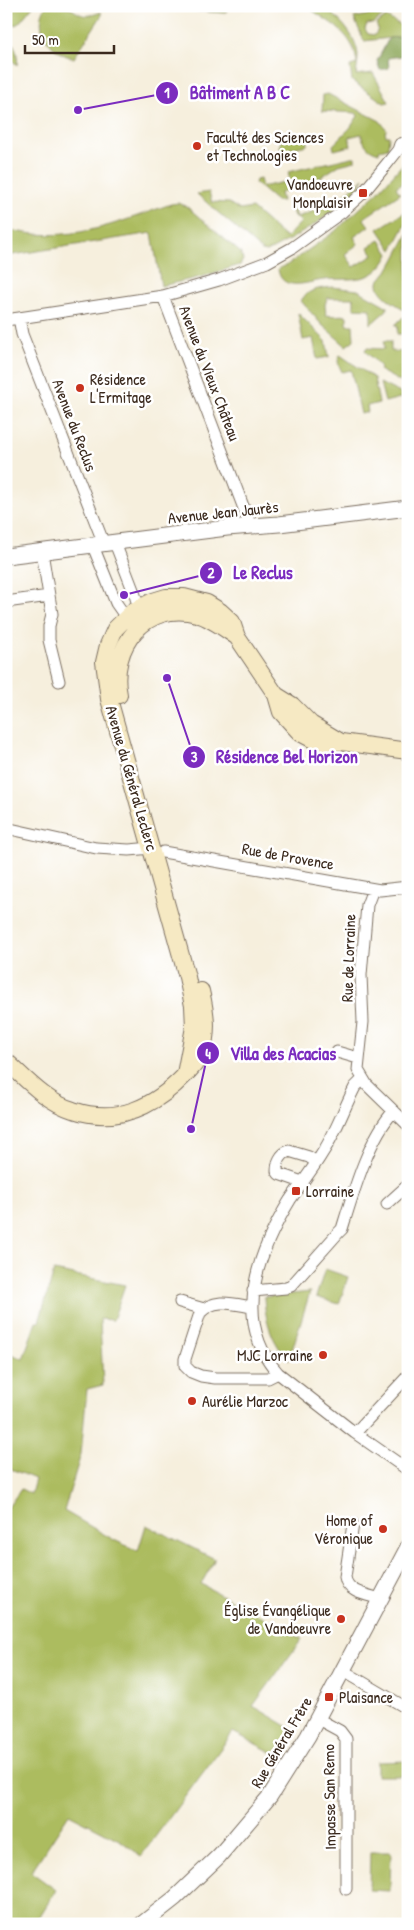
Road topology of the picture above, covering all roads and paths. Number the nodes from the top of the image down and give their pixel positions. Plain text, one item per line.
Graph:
1 (404, 143) edge
2 (163, 296) junction
3 (19, 318) junction
4 (6, 320) edge
5 (408, 508) edge
6 (251, 527) junction
7 (104, 544) junction
8 (42, 552) junction
9 (6, 556) edge
10 (49, 596) junction
11 (6, 602) edge
12 (139, 608) junction
13 (135, 624) junction
14 (237, 637) junction
15 (59, 681) dead end
16 (408, 751) edge
17 (6, 828) edge
18 (157, 850) junction
19 (408, 887) edge
20 (373, 889) junction
21 (337, 1052) dead end
22 (358, 1058) junction
23 (6, 1061) edge
24 (362, 1080) junction
25 (394, 1110) junction
26 (408, 1125) edge
27 (316, 1162) junction
28 (302, 1182) junction
29 (408, 1185) edge
30 (387, 1204) dead end
31 (253, 1291) junction
32 (180, 1302) dead end
33 (252, 1307) junction
34 (204, 1309) junction
35 (278, 1373) junction
36 (408, 1376) edge
37 (355, 1433) junction
38 (408, 1470) edge
39 (353, 1524) dead end
40 (408, 1547) edge
41 (381, 1599) junction
42 (342, 1670) junction
43 (408, 1709) edge
44 (318, 1719) junction
45 (346, 1889) dead end
46 (142, 1924) edge

1 - 2 street
2 - 3 street, Avenue du Vieux Château
2 - 6 street, Avenue du Vieux Château
3 - 4 street, Avenue du Vieux Château
3 - 7 street, Avenue du Reclus
5 - 6 street, Avenue Jean Jaurès
6 - 7 street, Avenue Jean Jaurès
7 - 8 street, Avenue Jean Jaurès
7 - 12 street, Avenue du Reclus
7 - 13 street, Avenue du Reclus
8 - 9 street, Avenue Jean Jaurès
8 - 10 street
10 - 11 street
10 - 15 street
12 - 13 main road, Avenue du Général Leclerc
12 - 14 main road, Avenue du Général Leclerc
13 - 14 main road, Avenue du Général Leclerc
13 - 18 main road, Avenue du Général Leclerc
14 - 16 main road, Avenue du Général Leclerc
17 - 18 street, Rue de Provence
18 - 20 street, Rue de Provence
18 - 23 main road, Avenue du Général Leclerc
19 - 20 street, Rue de Provence
20 - 22 street, Rue de Lorraine
21 - 22 street
22 - 24 street, Rue de Lorraine
24 - 25 street
24 - 27 street
25 - 26 street
25 - 31 street
27 - 28 street
27 - 28 street
28 - 31 street
29 - 30 street
31 - 33 street
32 - 34 street
33 - 34 street
33 - 35 street
34 - 35 street
35 - 37 street
36 - 37 street
37 - 38 street
39 - 41 street
40 - 41 street, Rue Général Frère
41 - 42 street, Rue Général Frère
42 - 43 street
42 - 44 street, Rue Général Frère
44 - 45 street, Impasse San Remo
44 - 46 street, Rue Général Frère

